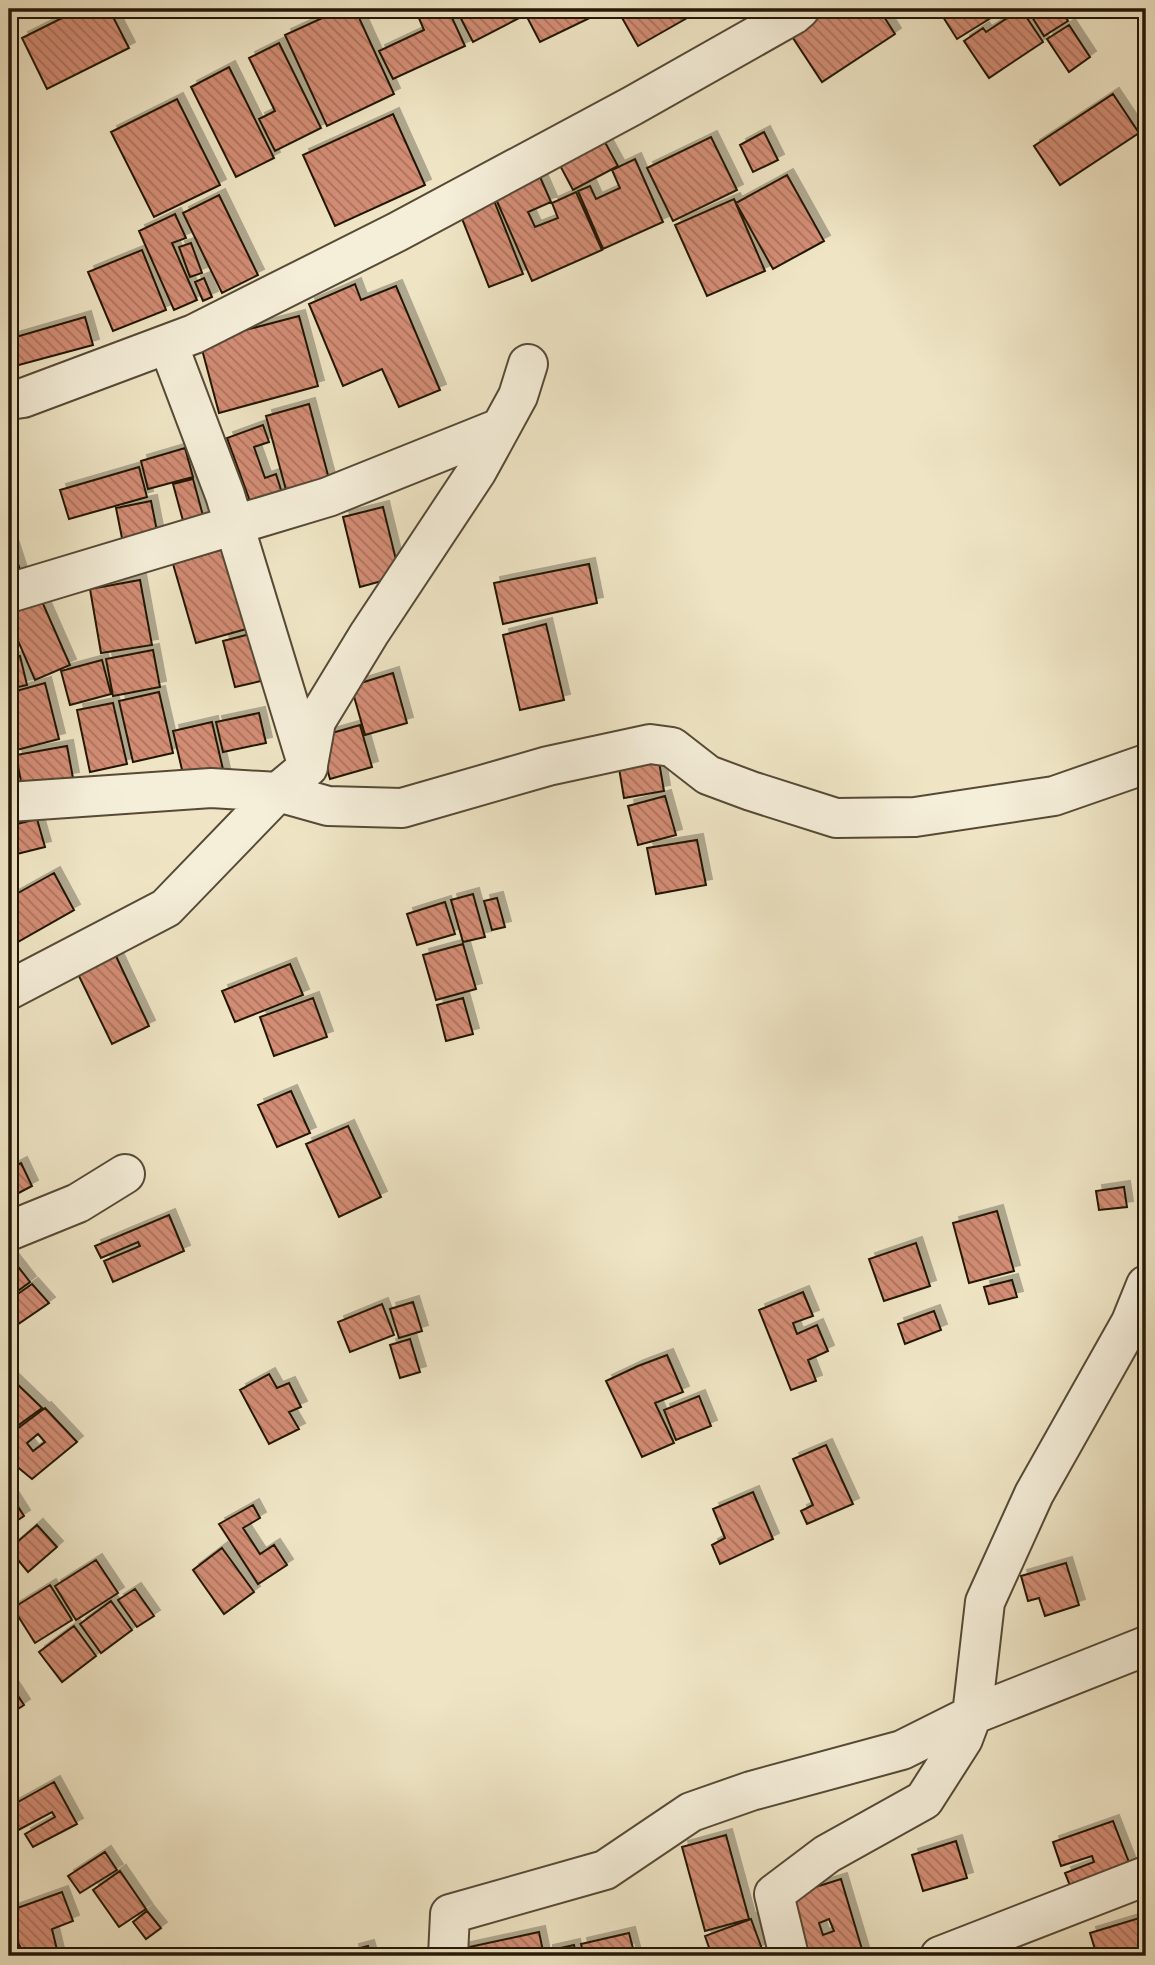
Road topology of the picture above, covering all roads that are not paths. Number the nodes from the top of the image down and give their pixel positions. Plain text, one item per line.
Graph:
1 (800, 9) edge
2 (168, 344) junction
3 (528, 363) dead end
4 (9, 400) edge
5 (500, 428) junction
6 (234, 526) junction
7 (9, 593) edge
8 (1146, 764) edge
9 (308, 767) junction
10 (278, 792) junction
11 (9, 802) edge
12 (9, 990) edge
13 (125, 1174) dead end
14 (9, 1230) edge
15 (1146, 1285) edge
16 (1146, 1646) edge
17 (972, 1715) junction
18 (1146, 1876) edge
19 (448, 1956) edge
20 (789, 1956) edge
21 (940, 1956) edge

1 - 2 street
2 - 4 street
2 - 6 street
3 - 5 street
5 - 6 street
5 - 9 street
6 - 7 street
6 - 9 street
8 - 10 street
9 - 10 street
10 - 11 street
10 - 12 street
13 - 14 street
15 - 17 street
16 - 17 street
17 - 19 street
17 - 20 street
18 - 21 street

